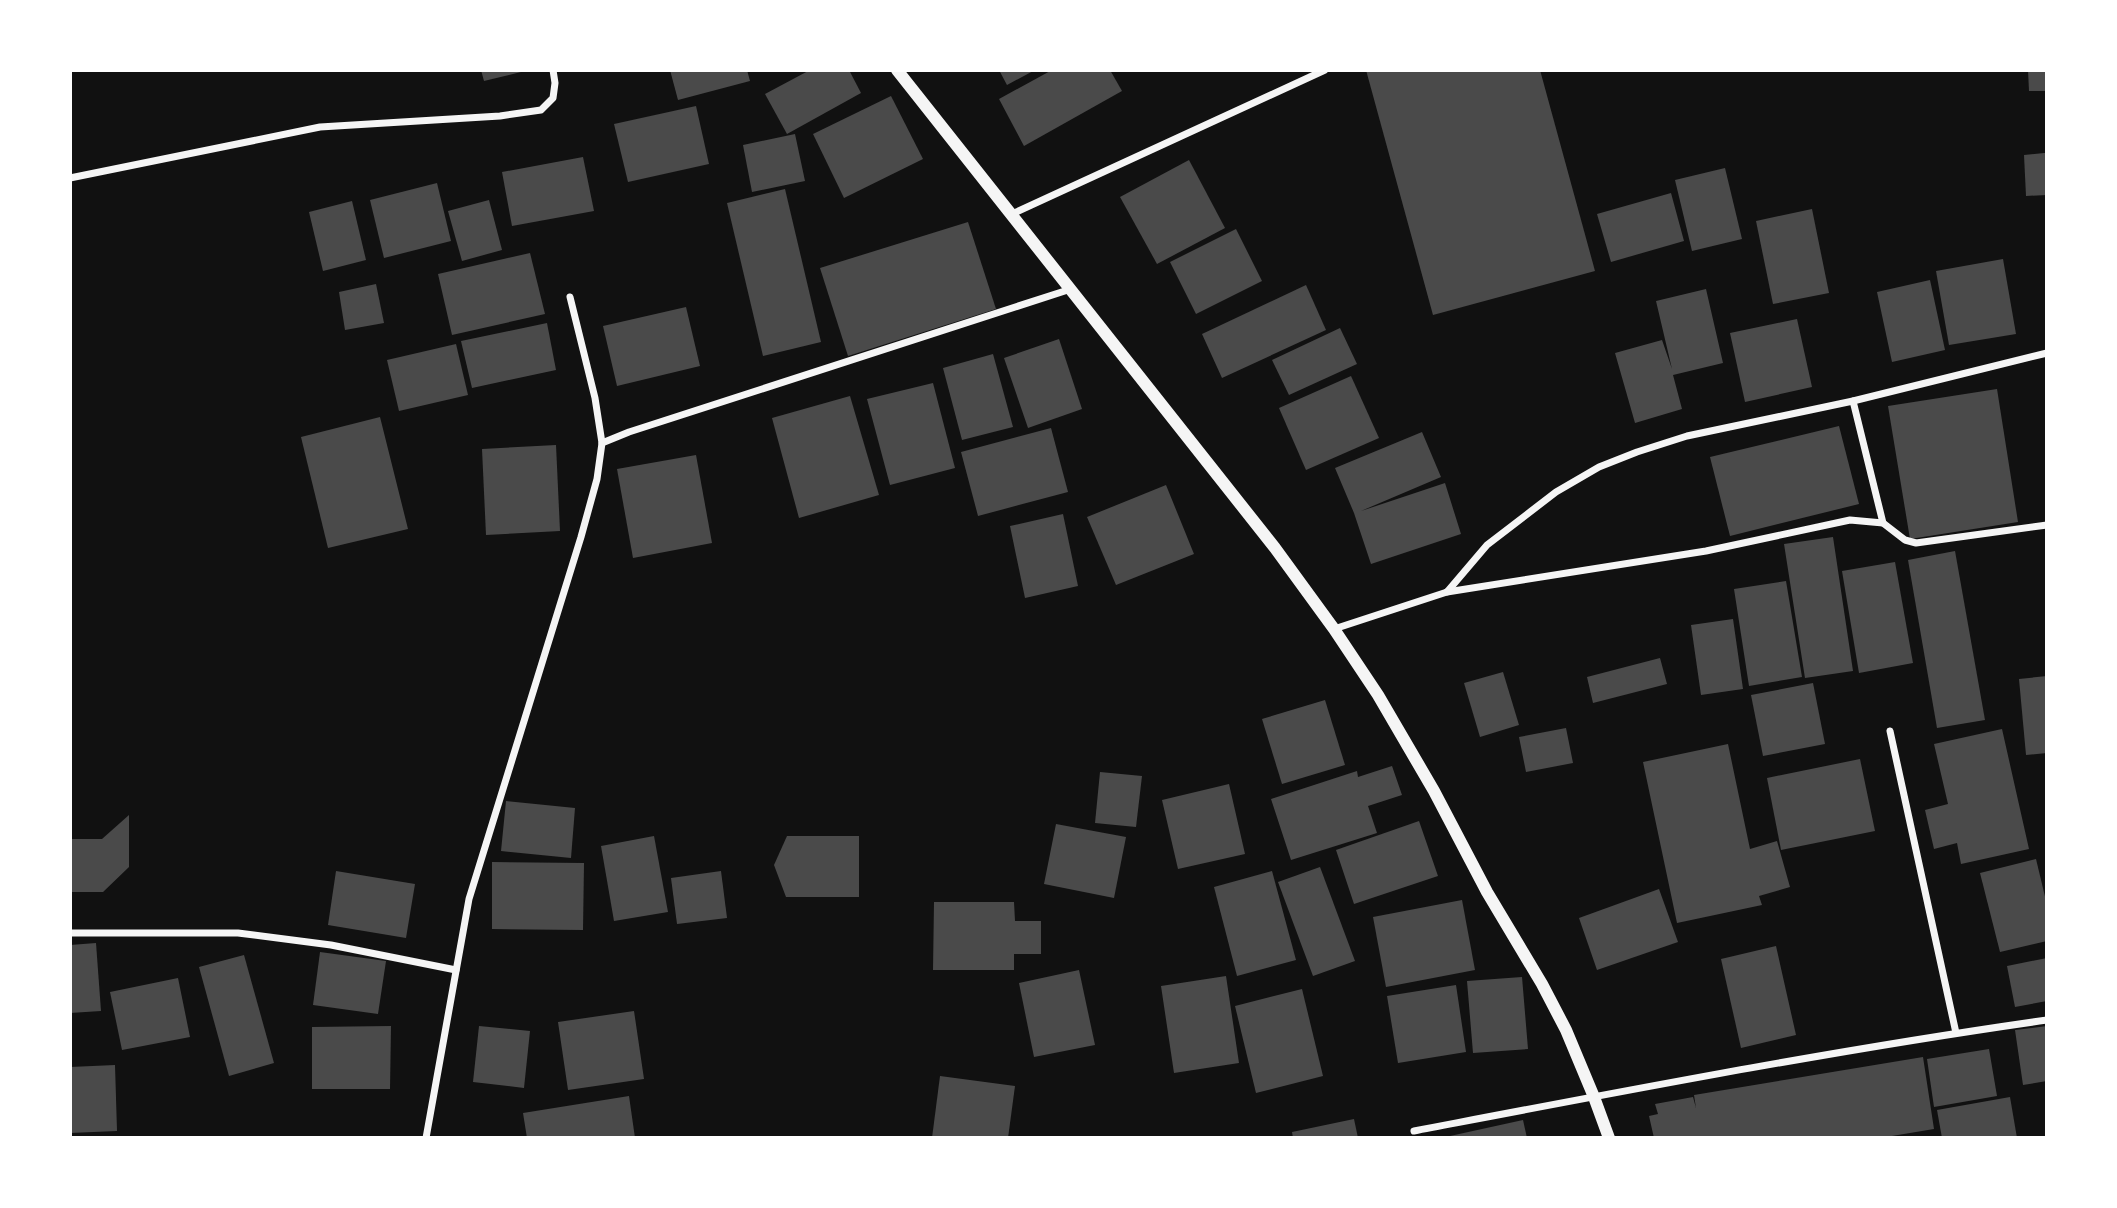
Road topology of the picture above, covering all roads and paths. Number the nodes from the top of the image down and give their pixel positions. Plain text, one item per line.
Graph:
1 (553, 70) edge
2 (897, 70) edge
3 (1325, 70) edge
4 (70, 178) edge
5 (1012, 214) junction
6 (1071, 289) junction
7 (570, 297) dead end
8 (2047, 353) edge
9 (1853, 401) junction
10 (602, 443) junction
11 (1883, 523) junction
12 (2047, 525) edge
13 (1447, 592) junction
14 (1334, 628) junction
15 (1890, 732) dead end
16 (70, 933) edge
17 (456, 970) junction
18 (2047, 1020) edge
19 (1956, 1033) junction
20 (1594, 1097) junction
21 (1414, 1131) dead end
22 (426, 1138) edge
23 (1609, 1138) edge

1 - 4 street
2 - 5 street
3 - 5 street
5 - 6 street
6 - 10 street
6 - 14 street
7 - 10 street
8 - 9 street
9 - 11 street
9 - 13 street
10 - 17 street
11 - 12 street
11 - 13 street
13 - 14 street
14 - 20 street
15 - 19 street
16 - 17 street
17 - 22 street
18 - 19 street
19 - 20 street
20 - 21 street
20 - 23 street

